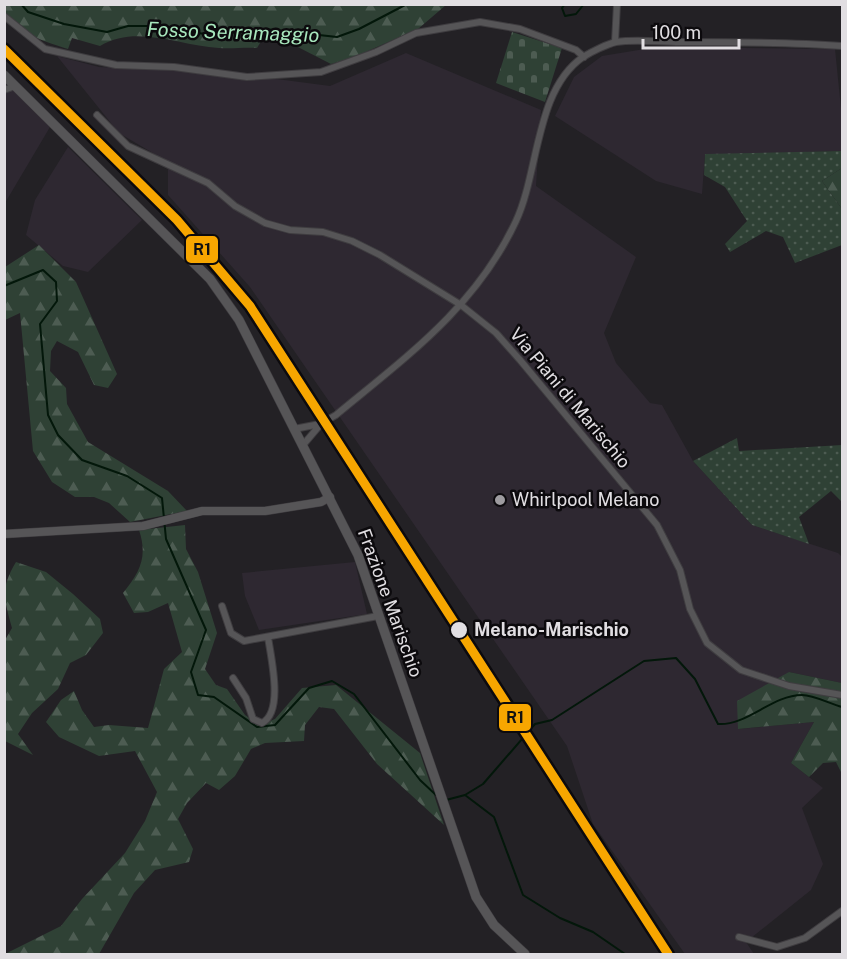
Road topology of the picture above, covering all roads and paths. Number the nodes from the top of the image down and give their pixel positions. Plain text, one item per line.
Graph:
1 (617, 4) edge
2 (4, 16) edge
3 (615, 42) junction
4 (843, 46) edge
5 (584, 57) junction
6 (4, 75) edge
7 (15, 86) junction
8 (4, 90) edge
9 (97, 116) dead end
10 (462, 304) junction
11 (320, 424) junction
12 (294, 429) junction
13 (303, 445) junction
14 (330, 498) junction
15 (4, 534) edge
16 (222, 606) dead end
17 (378, 616) junction
18 (268, 638) junction
19 (233, 678) dead end
20 (843, 695) edge
21 (843, 910) edge
22 (740, 937) dead end
23 (525, 954) edge

1 - 3 street
2 - 5 street
3 - 4 street
3 - 5 street
5 - 10 street
6 - 7 main road, Frazione Marischio
7 - 8 street
7 - 12 main road, Frazione Marischio
9 - 10 street, Via Piani di Marischio
10 - 11 street
10 - 20 street, Via Piani di Marischio
11 - 12 street
11 - 13 street
12 - 13 main road, Frazione Marischio
13 - 14 main road, Frazione Marischio
14 - 15 street
14 - 17 main road, Frazione Marischio
16 - 18 street
17 - 18 street
17 - 23 main road, Frazione Marischio
18 - 19 street
21 - 22 street

